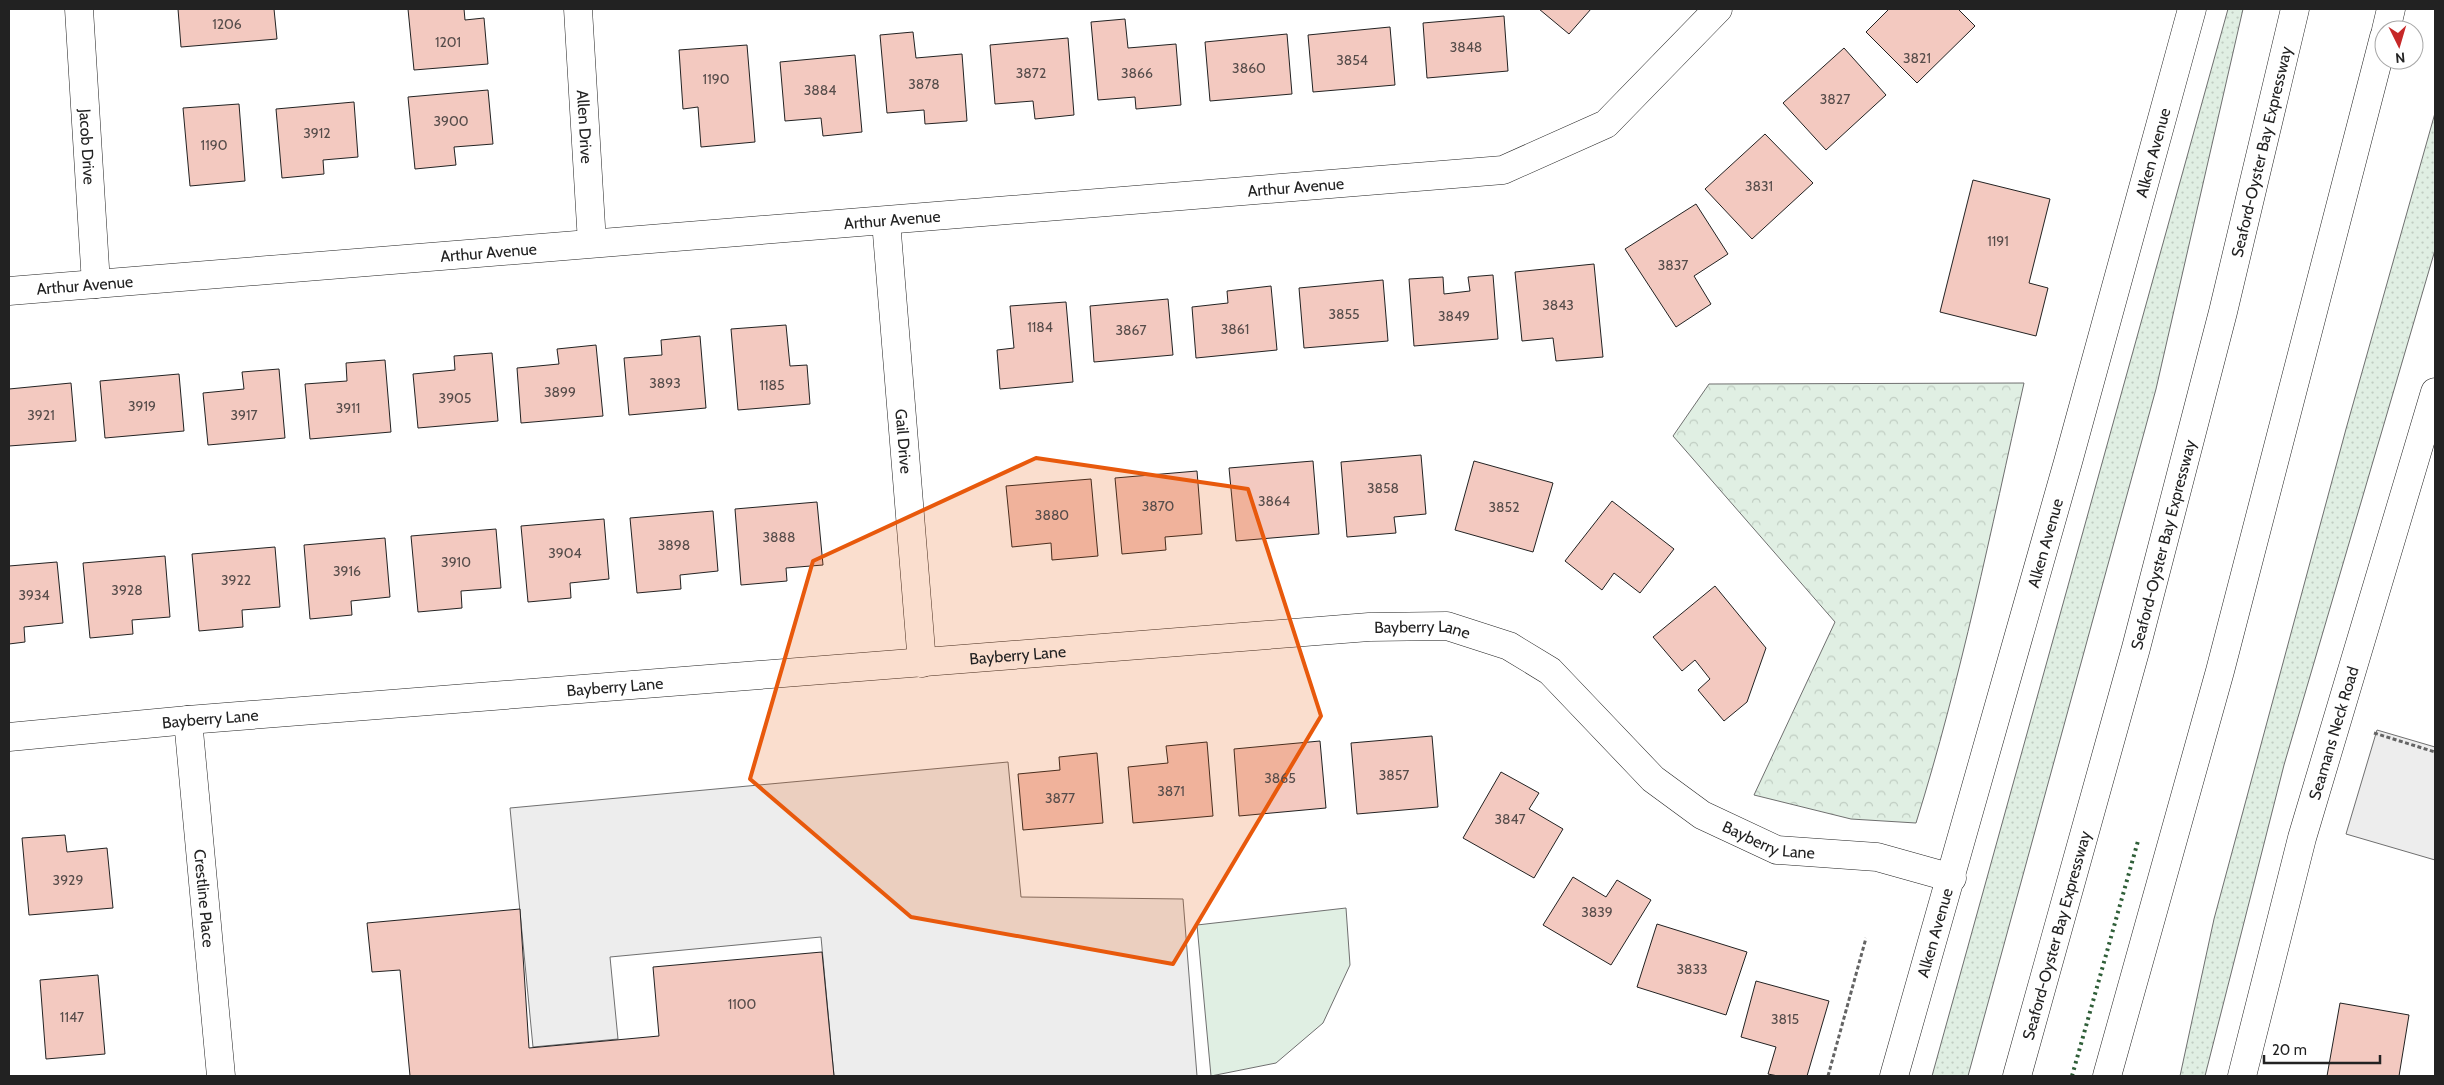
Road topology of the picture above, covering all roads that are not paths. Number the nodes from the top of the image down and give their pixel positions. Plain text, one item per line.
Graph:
1 (80, 9) edge
2 (578, 9) edge
3 (1718, 9) edge
4 (2192, 9) edge
5 (2295, 9) edge
6 (2375, 70) edge
7 (886, 221) junction
8 (592, 243) junction
9 (96, 284) junction
10 (9, 291) edge
11 (2435, 392) edge
12 (922, 663) junction
13 (188, 720) junction
14 (9, 736) edge
15 (1952, 878) junction
16 (222, 1076) edge
17 (1894, 1076) edge
18 (2017, 1076) edge
19 (2107, 1076) edge
20 (2242, 1076) edge

1 - 9 main road, Jacob Drive
2 - 8 main road, Allen Drive
3 - 7 main road, Arthur Avenue
4 - 15 main road, Alken Avenue
5 - 18 main road, Seaford-Oyster Bay Expressway
6 - 19 main road
7 - 8 main road, Arthur Avenue
7 - 12 main road, Gail Drive
8 - 9 main road, Arthur Avenue
9 - 10 main road, Arthur Avenue
11 - 20 main road, Seamans Neck Road
12 - 13 main road, Bayberry Lane
12 - 15 main road, Bayberry Lane
13 - 14 main road, Bayberry Lane
13 - 16 main road, Crestline Place
15 - 17 main road, Alken Avenue

